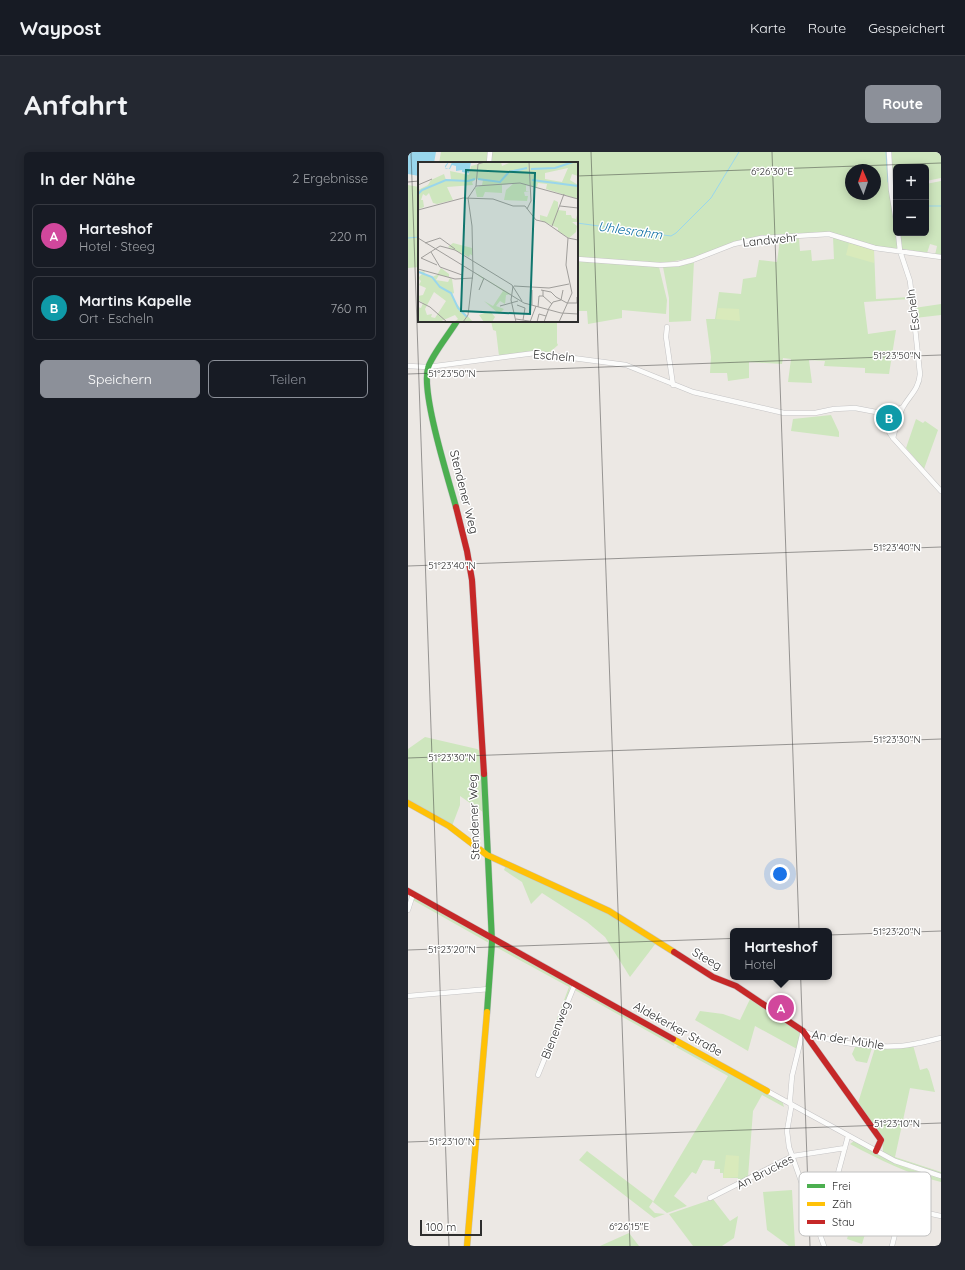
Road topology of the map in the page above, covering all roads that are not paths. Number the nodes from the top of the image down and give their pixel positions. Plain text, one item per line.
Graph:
1 (490, 152) edge
2 (889, 152) edge
3 (488, 162) edge
4 (893, 202) edge
5 (898, 236) edge
6 (900, 251) junction
7 (941, 258) edge
8 (578, 259) edge
9 (456, 322) edge
10 (667, 327) dead end
11 (408, 366) edge
12 (428, 368) junction
13 (673, 385) junction
14 (903, 407) junction
15 (876, 412) junction
16 (893, 438) junction
17 (941, 491) edge
18 (408, 803) edge
19 (487, 855) junction
20 (411, 892) edge
21 (408, 910) edge
22 (492, 938) junction
23 (575, 984) junction
24 (489, 989) junction
25 (408, 996) edge
26 (803, 1031) junction
27 (941, 1038) edge
28 (538, 1075) dead end
29 (767, 1091) joint
30 (790, 1104) junction
31 (848, 1136) junction
32 (845, 1148) junction
33 (876, 1152) junction
34 (793, 1156) junction
35 (838, 1172) edge
36 (927, 1172) edge
37 (799, 1173) edge
38 (931, 1173) edge
39 (941, 1176) edge
40 (710, 1198) dead end
41 (931, 1214) edge
42 (941, 1216) edge
43 (821, 1236) edge
44 (894, 1236) edge
45 (467, 1246) edge
46 (824, 1246) edge
47 (892, 1246) edge

1 - 3 street
2 - 4 street
5 - 6 street, Escheln
6 - 7 street, Landwehr
6 - 8 street, Landwehr
6 - 14 street, Escheln
9 - 12 street
10 - 13 street
11 - 12 street, Escheln
12 - 13 street, Escheln
12 - 19 street, Stendener Weg
13 - 15 street, Escheln
14 - 15 street, Escheln
14 - 16 street, Escheln
15 - 16 street
16 - 17 street
18 - 19 street, Steeg
19 - 22 street, Stendener Weg
19 - 26 street, Steeg
20 - 21 street
20 - 22 street, Aldekerker Straße
22 - 23 street, Aldekerker Straße
22 - 24 street, Stendener Weg
23 - 28 street, Bienenweg
23 - 29 street, Aldekerker Straße
24 - 25 street
24 - 45 street, Stendener Weg
26 - 27 street, An der Mühle
26 - 30 street
26 - 33 street, Steeg
29 - 30 street, Aldekerker Straße
30 - 31 street, Aldekerker Straße
30 - 34 street
31 - 32 street
31 - 33 street, Aldekerker Straße
32 - 34 street, An Bruckes
32 - 35 street
33 - 36 street, Aldekerker Straße
34 - 37 street
34 - 40 street, An Bruckes
38 - 39 street, Aldekerker Straße
41 - 42 street
43 - 46 street
44 - 47 street

